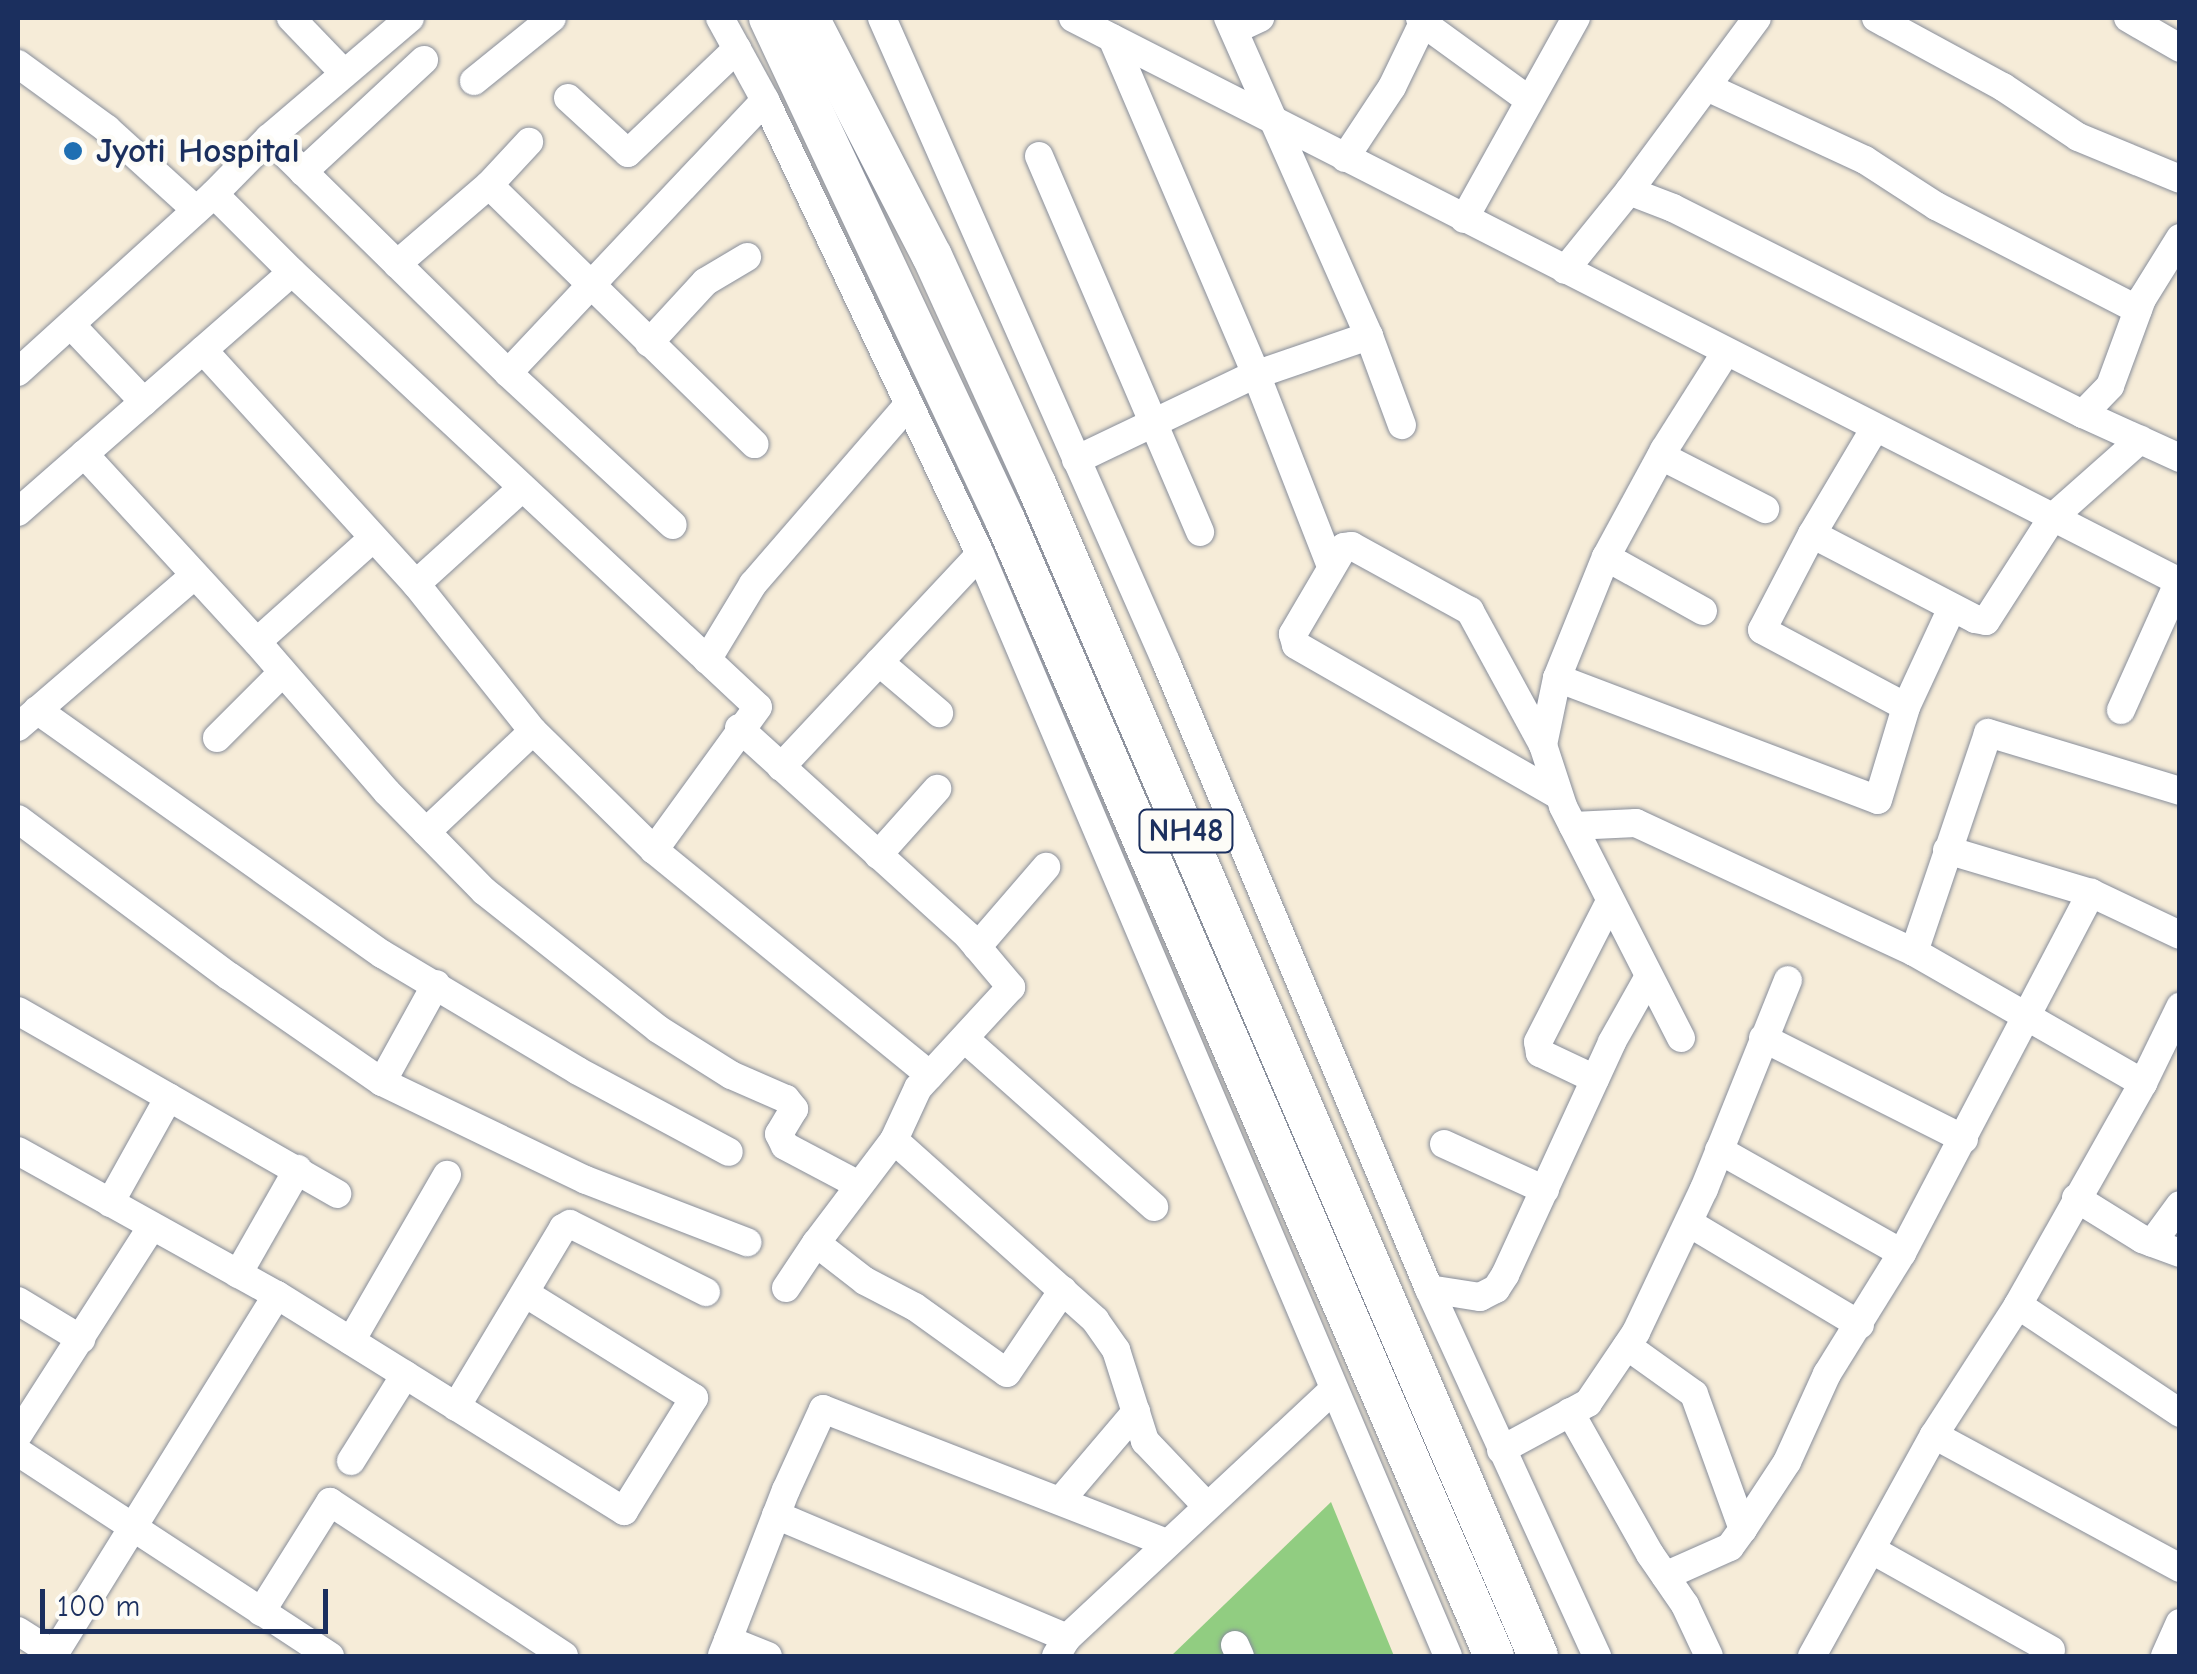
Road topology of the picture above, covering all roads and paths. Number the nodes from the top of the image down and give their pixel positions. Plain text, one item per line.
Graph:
1 (291, 18) edge
2 (410, 18) edge
3 (552, 18) edge
4 (720, 18) edge
5 (768, 18) edge
6 (809, 18) edge
7 (882, 18) edge
8 (1072, 18) edge
9 (1260, 18) edge
10 (1576, 18) edge
11 (1757, 18) edge
12 (1876, 18) edge
13 (2128, 18) edge
14 (1423, 19) edge
15 (1231, 24) edge
16 (1112, 38) junction
17 (737, 48) junction
18 (2180, 48) edge
19 (424, 60) dead end
20 (18, 64) edge
21 (344, 73) junction
22 (474, 80) dead end
23 (1707, 87) junction
24 (568, 98) dead end
25 (765, 100) junction
26 (1529, 100) junction
27 (1274, 121) junction
28 (270, 138) junction
29 (529, 142) dead end
30 (1039, 156) dead end
31 (1345, 158) junction
32 (303, 172) junction
33 (2180, 179) edge
34 (489, 185) junction
35 (1628, 190) junction
36 (205, 202) junction
37 (1464, 218) junction
38 (2180, 238) edge
39 (747, 256) dead end
40 (397, 264) junction
41 (1565, 270) junction
42 (292, 272) junction
43 (591, 288) junction
44 (2138, 310) junction
45 (70, 326) junction
46 (1369, 336) junction
47 (649, 343) junction
48 (203, 350) junction
49 (1726, 352) junction
50 (24, 354) edge
51 (508, 373) junction
52 (1256, 374) junction
53 (144, 402) junction
54 (909, 404) junction
55 (2083, 414) junction
56 (1154, 421) junction
57 (1402, 425) dead end
58 (1875, 428) junction
59 (2140, 440) junction
60 (754, 444) dead end
61 (84, 454) junction
62 (1661, 456) junction
63 (2180, 458) edge
64 (1076, 460) junction
65 (522, 488) junction
66 (1764, 509) dead end
67 (18, 512) edge
68 (2052, 518) junction
69 (673, 525) dead end
70 (1200, 532) dead end
71 (1812, 534) junction
72 (372, 539) junction
73 (980, 554) junction
74 (1606, 558) junction
75 (1331, 566) junction
76 (195, 575) junction
77 (2179, 581) edge
78 (416, 584) junction
79 (1952, 608) junction
80 (1704, 611) dead end
81 (257, 642) junction
82 (707, 660) junction
83 (879, 662) junction
84 (283, 672) junction
85 (1557, 678) junction
86 (1906, 707) junction
87 (2121, 710) dead end
88 (939, 713) dead end
89 (27, 718) edge
90 (739, 728) junction
91 (533, 730) junction
92 (218, 738) dead end
93 (1543, 745) junction
94 (781, 767) junction
95 (937, 789) dead end
96 (2180, 791) edge
97 (1558, 795) junction
98 (18, 819) edge
99 (1573, 826) junction
100 (426, 832) junction
101 (654, 850) junction
102 (1947, 850) junction
103 (878, 854) junction
104 (1046, 867) dead end
105 (2091, 893) junction
106 (1610, 901) junction
107 (2179, 931) edge
108 (978, 947) junction
109 (1914, 952) junction
110 (1648, 978) junction
111 (1788, 980) dead end
112 (436, 984) junction
113 (2180, 1007) edge
114 (18, 1011) edge
115 (2026, 1015) junction
116 (1681, 1038) dead end
117 (1764, 1038) junction
118 (965, 1039) junction
119 (930, 1075) junction
120 (1596, 1079) junction
121 (382, 1082) junction
122 (2143, 1082) junction
123 (169, 1097) junction
124 (894, 1140) junction
125 (1964, 1140) junction
126 (1444, 1144) dead end
127 (1719, 1150) junction
128 (18, 1151) edge
129 (729, 1152) dead end
130 (298, 1169) junction
131 (447, 1175) dead end
132 (857, 1184) junction
133 (1546, 1190) junction
134 (338, 1194) dead end
135 (2076, 1198) junction
136 (110, 1203) junction
137 (2180, 1204) edge
138 (1154, 1207) dead end
139 (1688, 1223) junction
140 (152, 1226) junction
141 (747, 1242) dead end
142 (816, 1243) junction
143 (2152, 1243) junction
144 (1902, 1253) junction
145 (2180, 1254) edge
146 (238, 1274) junction
147 (786, 1288) dead end
148 (1428, 1289) junction
149 (1063, 1290) junction
150 (706, 1292) dead end
151 (526, 1294) junction
152 (277, 1295) junction
153 (18, 1301) edge
154 (2018, 1305) junction
155 (1860, 1325) junction
156 (81, 1339) junction
157 (352, 1341) junction
158 (1627, 1346) junction
159 (405, 1375) junction
160 (1333, 1390) junction
161 (456, 1407) junction
162 (1136, 1412) junction
163 (1570, 1412) junction
164 (2180, 1413) edge
165 (18, 1435) edge
166 (1934, 1435) junction
167 (1500, 1450) junction
168 (18, 1452) edge
169 (351, 1461) dead end
170 (1061, 1500) junction
171 (1206, 1505) junction
172 (776, 1515) junction
173 (133, 1527) junction
174 (1743, 1529) junction
175 (1167, 1543) junction
176 (1872, 1550) junction
177 (2180, 1568) edge
178 (1665, 1576) junction
179 (261, 1612) junction
180 (2180, 1624) edge
181 (18, 1632) edge
182 (1062, 1647) edge
183 (725, 1648) edge
184 (2050, 1650) dead end
185 (1822, 1653) edge
186 (54, 1655) edge
187 (330, 1656) edge
188 (564, 1656) edge
189 (768, 1656) edge
190 (1448, 1656) edge
191 (1494, 1656) edge
192 (1538, 1656) edge
193 (1597, 1656) edge
194 (1708, 1656) edge
195 (2164, 1656) edge

1 - 21 street
2 - 21 street
3 - 22 street
4 - 17 street
5 - 191 highway, NH48
6 - 192 highway, NH48
7 - 64 street
8 - 16 street
9 - 15 street
10 - 26 street
11 - 23 street
12 - 33 street
13 - 18 street
14 - 26 street
14 - 31 street
15 - 27 street
16 - 27 street
16 - 52 street
17 - 24 street
17 - 25 street
19 - 32 street
20 - 36 street
21 - 28 street
23 - 35 street
23 - 44 street
25 - 43 street
25 - 54 street
26 - 37 street
27 - 31 street
27 - 46 street
28 - 32 street
28 - 36 street
29 - 34 street
30 - 56 street
31 - 37 street
32 - 40 street
34 - 40 street
34 - 43 street
35 - 41 street
35 - 55 street
36 - 42 street
36 - 45 street
37 - 41 street
38 - 44 street
39 - 47 street
40 - 51 street
41 - 49 street
42 - 48 street
42 - 65 street
43 - 47 street
43 - 51 street
44 - 55 street
45 - 50 street
45 - 53 street
46 - 52 street
46 - 57 street
47 - 60 street
48 - 53 street
48 - 72 street
49 - 58 street
49 - 62 street
51 - 69 street
52 - 56 street
52 - 75 street
53 - 61 street
54 - 73 street
54 - 82 street
55 - 59 street
56 - 64 street
56 - 70 street
58 - 68 street
58 - 71 street
59 - 63 street
59 - 68 street
61 - 67 street
61 - 76 street
62 - 66 street
62 - 74 street
64 - 148 street
65 - 78 street
65 - 82 street
68 - 77 street
68 - 79 street
71 - 79 street
71 - 86 street
72 - 78 street
72 - 81 street
73 - 83 street
73 - 160 street
74 - 80 street
74 - 85 street
75 - 93 street
75 - 97 street
76 - 81 street
76 - 89 street
77 - 87 street
78 - 91 street
79 - 86 street
81 - 84 street
82 - 90 street
83 - 88 street
83 - 94 street
84 - 92 street
84 - 100 street
85 - 86 street
85 - 93 street
89 - 112 street
90 - 94 street
90 - 101 street
91 - 100 street
91 - 101 street
93 - 97 street
94 - 103 street
95 - 103 street
96 - 102 street
97 - 99 street
98 - 121 street
99 - 106 street
99 - 109 street
100 - 132 street
101 - 119 street
102 - 105 street
102 - 109 street
103 - 108 street
104 - 108 street
105 - 107 street
105 - 115 street
106 - 110 street
106 - 120 street
108 - 118 street
109 - 115 street
110 - 116 street
110 - 120 street
111 - 117 street
112 - 121 street
112 - 129 street
113 - 122 street
114 - 123 street
115 - 122 street
115 - 125 street
117 - 125 street
117 - 127 street
118 - 119 street
118 - 138 street
119 - 124 street
120 - 133 street
121 - 141 street
122 - 135 street
123 - 130 street
123 - 136 street
124 - 132 street
124 - 149 street
125 - 144 street
126 - 133 street
127 - 139 street
127 - 144 street
128 - 136 street
130 - 134 street
130 - 146 street
131 - 157 street
132 - 142 street
133 - 148 street
135 - 143 street
135 - 154 street
136 - 140 street
137 - 143 street
139 - 155 street
139 - 158 street
140 - 146 street
140 - 156 street
142 - 147 street
142 - 149 street
143 - 145 street
144 - 155 street
146 - 152 street
148 - 167 street
149 - 162 street
150 - 151 street
151 - 161 street
151 - 161 street
152 - 157 street
152 - 173 street
153 - 156 street
154 - 164 street
154 - 166 street
155 - 174 street
156 - 165 street
157 - 159 street
158 - 163 street
158 - 174 street
159 - 161 street
159 - 169 street
160 - 171 street
160 - 190 street
162 - 170 street
162 - 171 street
163 - 167 street
163 - 178 street
166 - 176 street
166 - 177 street
167 - 193 street
168 - 173 street
170 - 172 street
170 - 175 street
171 - 175 street
172 - 182 street
172 - 183 street
173 - 179 street
173 - 186 street
174 - 178 street
175 - 182 street
176 - 184 street
176 - 185 street
178 - 194 street
179 - 187 street
179 - 188 street
180 - 195 street
181 - 186 street
183 - 189 street

